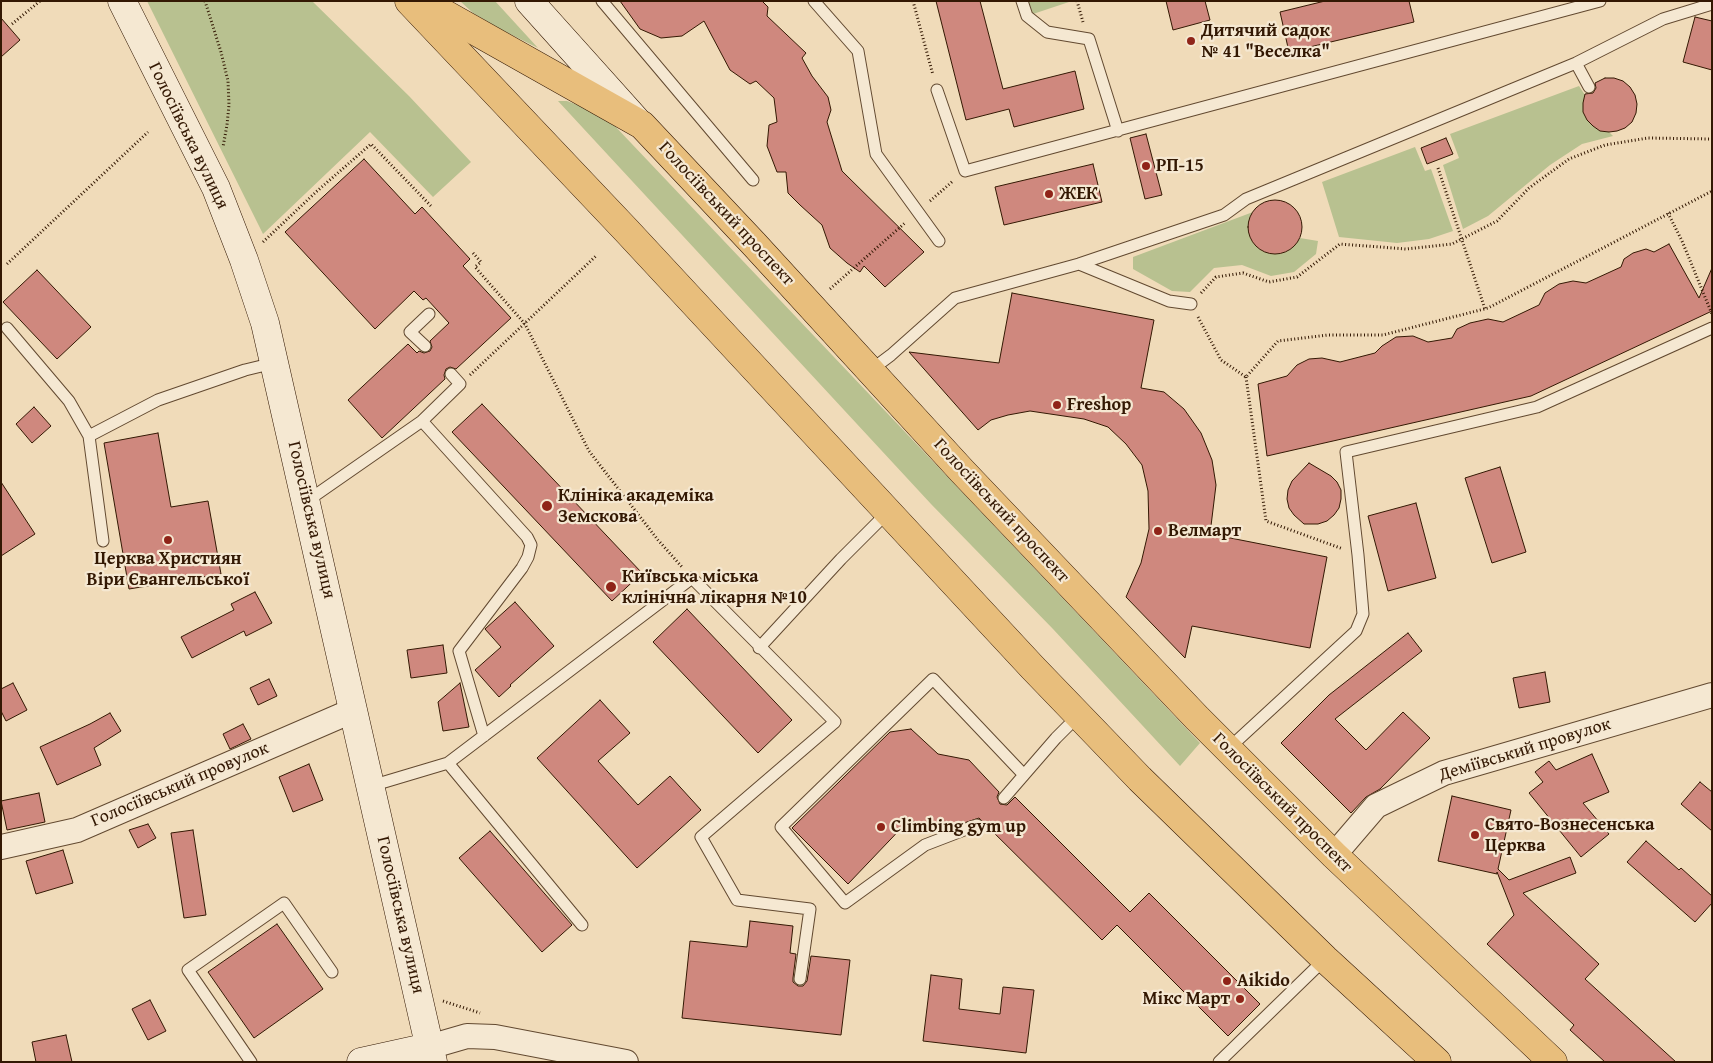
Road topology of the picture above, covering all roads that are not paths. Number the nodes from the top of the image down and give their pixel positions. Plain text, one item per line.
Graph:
1 (122, 1) edge
2 (409, 1) edge
3 (422, 1) edge
4 (529, 1) edge
5 (602, 1) edge
6 (814, 1) edge
7 (1022, 1) edge
8 (1600, 1) edge
9 (1712, 4) edge
10 (1576, 63) junction
11 (1589, 88) dead end
12 (937, 90) road end
13 (642, 125) junction
14 (1118, 130) junction
15 (753, 180) dead end
16 (939, 241) dead end
17 (1079, 264) junction
18 (1191, 304) road end
19 (429, 314) dead end
20 (7, 328) dead end
21 (1712, 328) edge
22 (425, 346) dead end
23 (274, 362) junction
24 (871, 370) junction
25 (451, 374) dead end
26 (422, 422) junction
27 (89, 436) junction
28 (307, 501) junction
29 (889, 511) junction
30 (103, 541) dead end
31 (759, 648) junction
32 (1712, 695) edge
33 (354, 710) junction
34 (1079, 715) junction
35 (484, 736) junction
36 (1227, 749) junction
37 (448, 763) junction
38 (1024, 775) junction
39 (371, 786) junction
40 (1004, 798) dead end
41 (977, 825) dead end
42 (1, 847) edge
43 (1334, 855) junction
44 (582, 925) dead end
45 (1326, 959) junction
46 (332, 972) dead end
47 (800, 979) dead end
48 (431, 1054) edge
49 (251, 1062) edge
50 (362, 1062) edge
51 (626, 1062) edge
52 (1218, 1062) edge
53 (1437, 1062) edge
54 (1553, 1062) edge

1 - 23 main road, Голосіївська вулиця
2 - 29 main road
3 - 13 main road, Голосіївський проспект
4 - 13 main road
5 - 15 lane
6 - 16 lane
7 - 14 lane
8 - 14 lane
9 - 10 lane
10 - 11 lane
10 - 17 lane
12 - 14 lane
13 - 24 main road, Голосіївський проспект
17 - 18 lane
17 - 24 lane
19 - 22 lane
20 - 27 lane
21 - 36 lane
23 - 27 lane
23 - 28 main road, Голосіївська вулиця
24 - 36 main road, Голосіївський проспект
25 - 26 lane
26 - 28 lane
26 - 35 lane
27 - 30 lane
28 - 33 main road, Голосіївська вулиця
29 - 31 lane
29 - 34 main road
31 - 35 lane
31 - 47 lane
32 - 43 street, Деміївський провулок
33 - 39 main road, Голосіївська вулиця
33 - 42 street, Голосіївський провулок
34 - 38 lane
34 - 45 main road
35 - 37 lane
36 - 43 main road, Голосіївський проспект
37 - 39 lane
37 - 44 lane
38 - 40 lane
38 - 41 lane
39 - 48 main road, Голосіївська вулиця
43 - 54 main road, Голосіївський проспект
45 - 52 lane
45 - 53 main road
46 - 49 lane
48 - 50 main road
48 - 51 street

